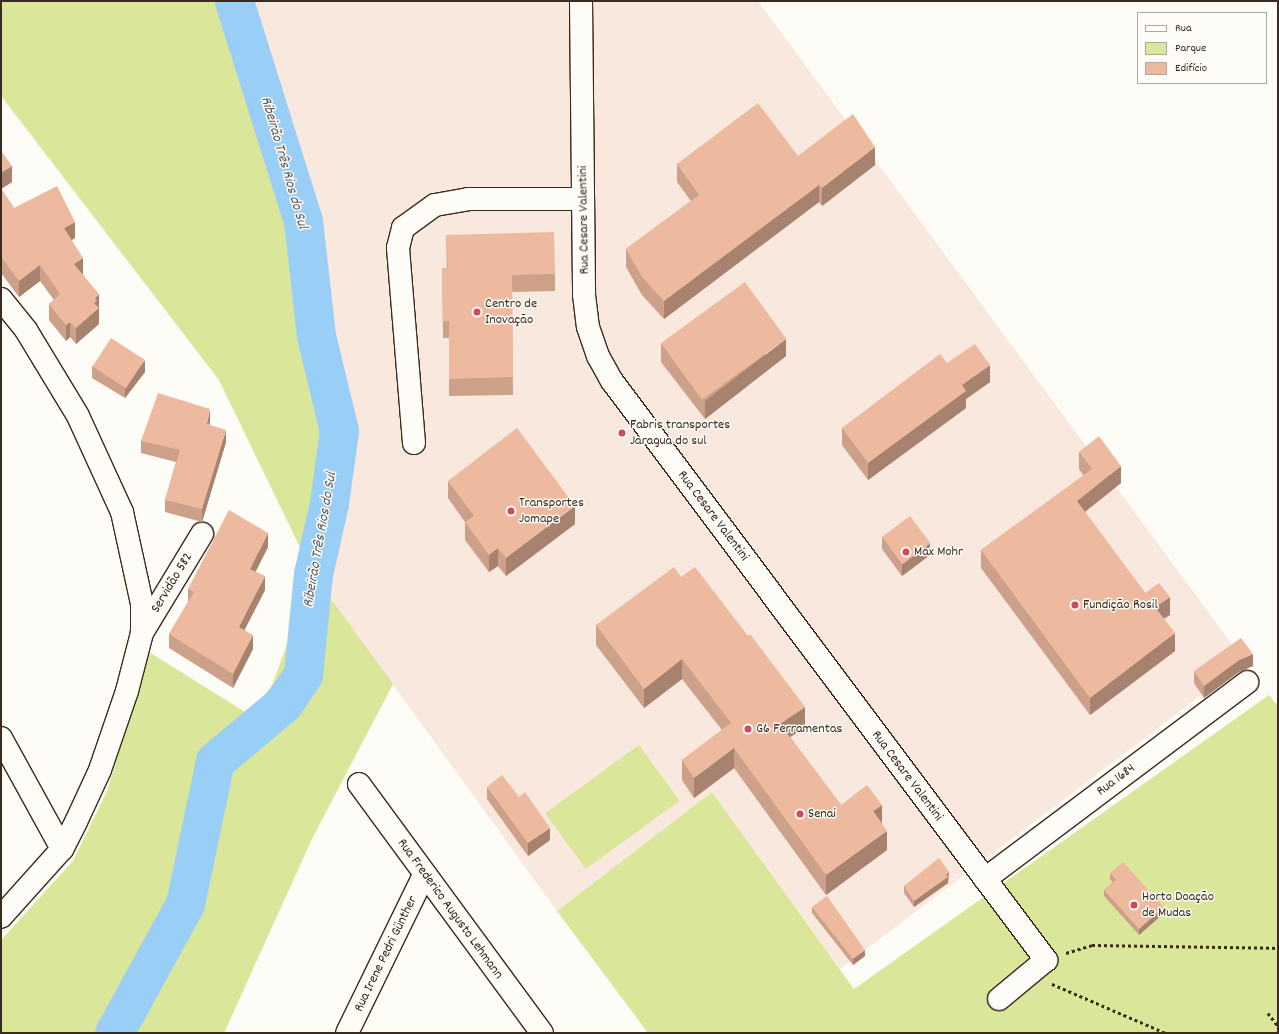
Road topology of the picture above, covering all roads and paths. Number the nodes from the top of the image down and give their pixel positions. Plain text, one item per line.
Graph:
1 (582, 1) edge
2 (584, 199) junction
3 (1, 299) edge
4 (414, 443) dead end
5 (202, 534) dead end
6 (142, 633) junction
7 (1247, 682) dead end
8 (1, 738) edge
9 (359, 784) dead end
10 (62, 849) junction
11 (424, 875) junction
12 (985, 879) junction
13 (1, 917) edge
14 (1278, 948) edge
15 (1041, 965) junction
16 (999, 999) dead end
17 (1268, 1013) dead end
18 (1278, 1026) edge
19 (347, 1033) edge
20 (542, 1033) edge
21 (1166, 1033) edge

1 - 2 street, Rua Cesare Valentini
2 - 4 street
2 - 12 street, Rua Cesare Valentini
3 - 6 street
5 - 6 street, Servidão 582
6 - 10 street
7 - 12 street, Rua 1684
8 - 10 street
9 - 11 street, Rua Frederico Augusto Lehmann
10 - 13 street
11 - 19 street, Rua Irene Pedri Günther
11 - 20 street, Rua Frederico Augusto Lehmann
12 - 15 street, Rua Cesare Valentini
14 - 15 path
15 - 16 street
15 - 21 path
17 - 18 path

